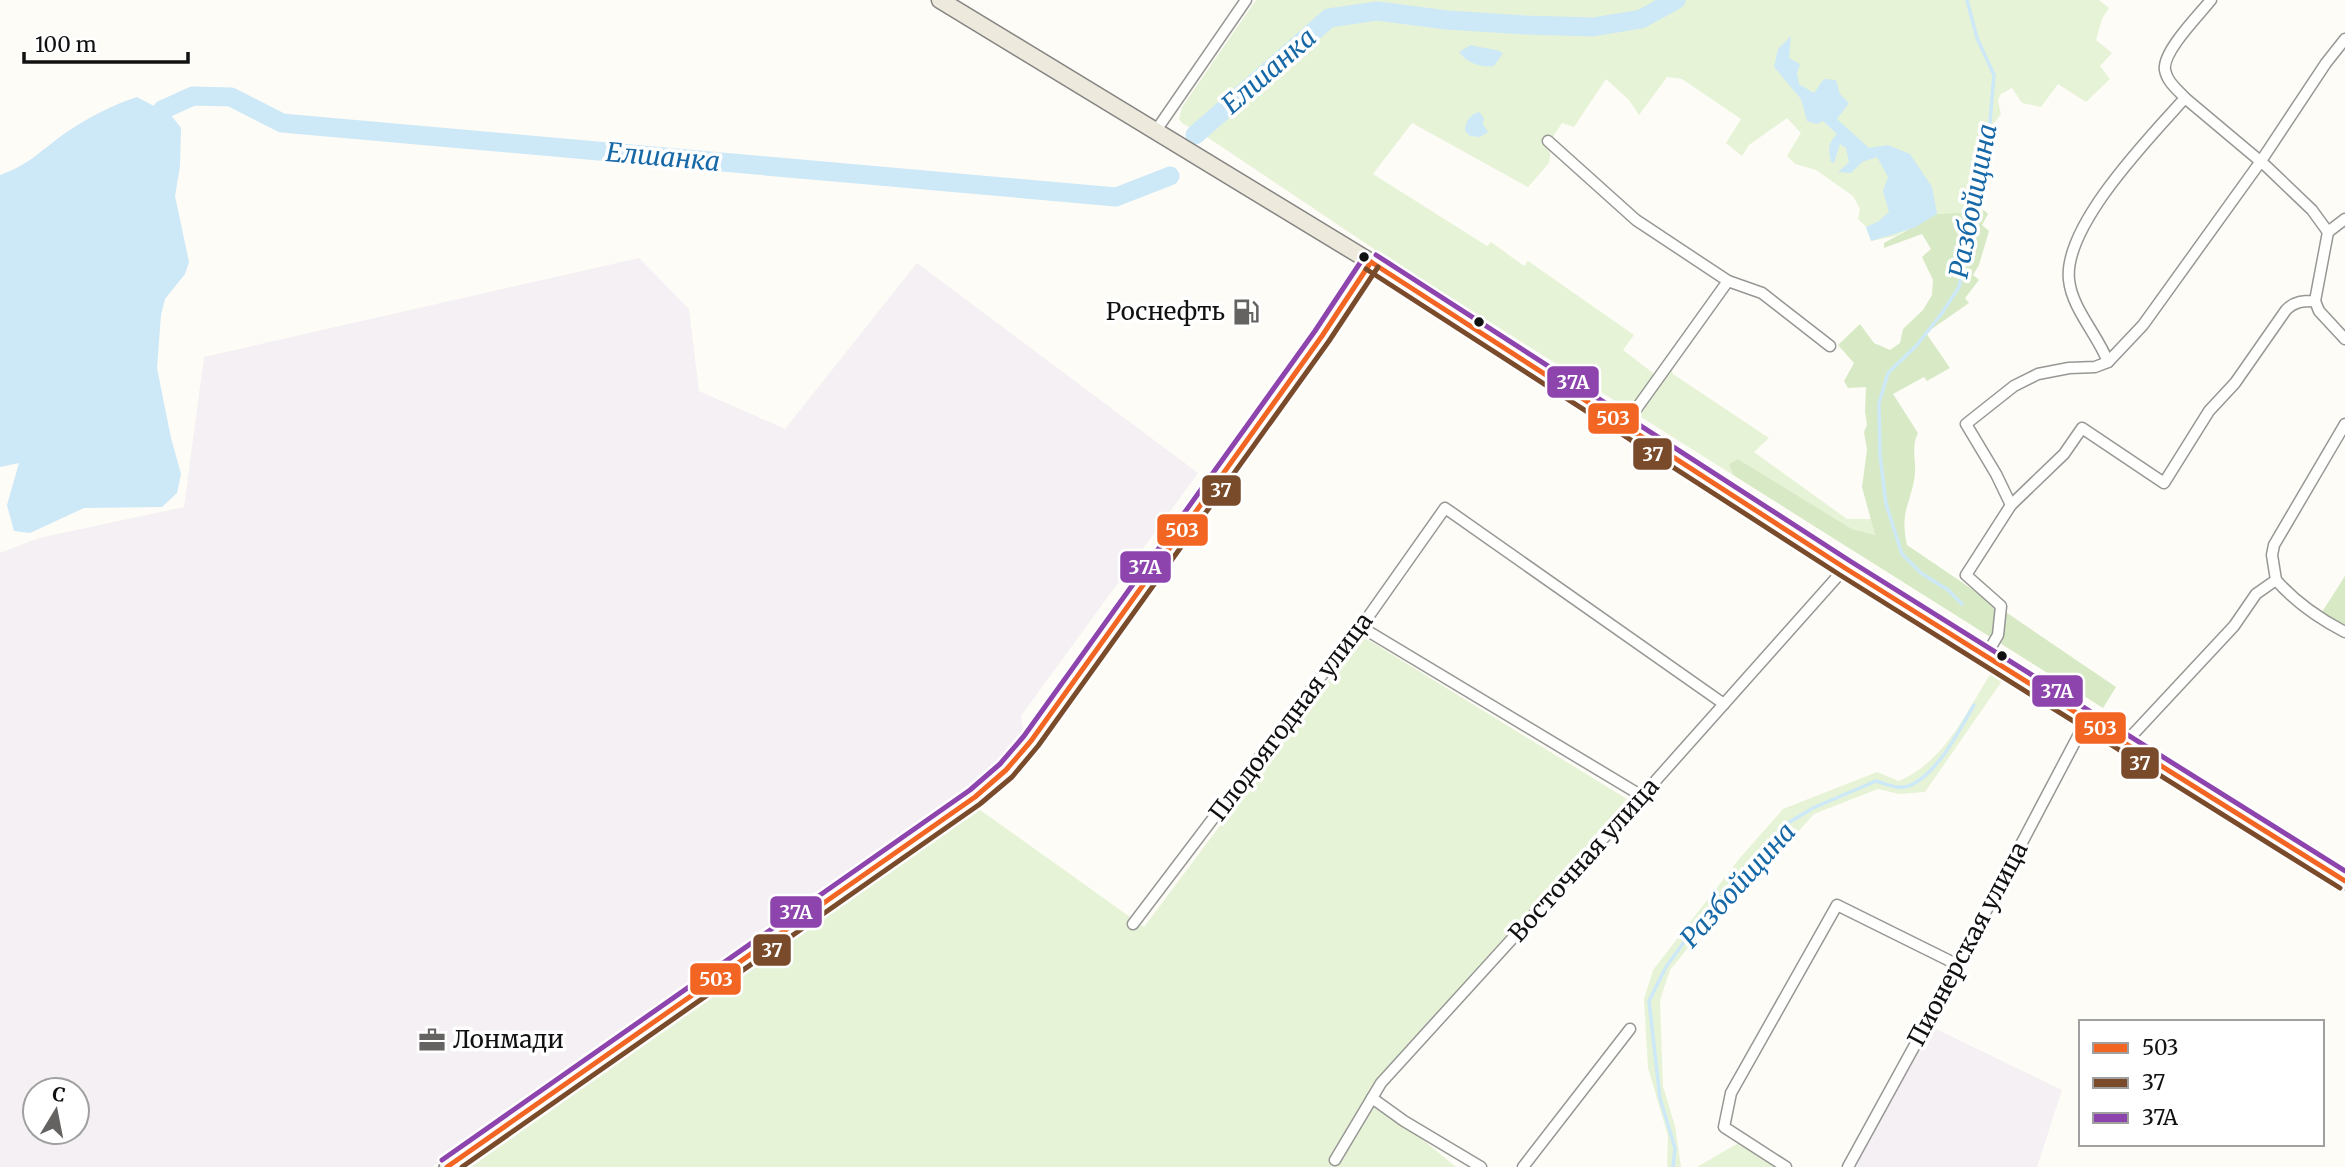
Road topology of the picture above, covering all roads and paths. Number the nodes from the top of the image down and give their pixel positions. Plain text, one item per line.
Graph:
1 (940, 0) edge
2 (1246, 0) edge
3 (2211, 0) edge
4 (2345, 39) edge
5 (2185, 98) junction
6 (1160, 136) junction
7 (1548, 141) dead end
8 (2261, 161) junction
9 (2345, 219) edge
10 (2328, 232) junction
11 (1371, 262) junction
12 (1728, 281) junction
13 (2315, 301) junction
14 (2345, 339) edge
15 (1830, 346) dead end
16 (2108, 362) junction
17 (2345, 424) edge
18 (1624, 426) junction
19 (2011, 505) junction
20 (1844, 568) junction
21 (2276, 580) junction
22 (1361, 627) junction
23 (2345, 632) edge
24 (1985, 657) junction
25 (1724, 704) junction
26 (2086, 721) junction
27 (2124, 744) junction
28 (1642, 796) junction
29 (2345, 881) edge
30 (1133, 924) dead end
31 (1956, 964) junction
32 (1630, 1029) dead end
33 (1372, 1098) junction
34 (1335, 1160) dead end
35 (447, 1167) edge
36 (1482, 1167) edge
37 (1523, 1167) edge
38 (1786, 1167) edge
39 (1848, 1167) edge

1 - 6 main road
2 - 6 street
3 - 5 street
4 - 8 street
5 - 8 street
5 - 16 street
6 - 11 main road
7 - 12 street
8 - 10 street
8 - 16 street
9 - 10 street
10 - 13 street
11 - 18 main road
11 - 35 main road
12 - 15 street
12 - 18 street
13 - 14 street
13 - 19 street
16 - 19 street
17 - 21 street
18 - 20 main road
19 - 24 street
20 - 24 main road
20 - 25 street, Восточная улица
21 - 23 street
21 - 27 street
22 - 25 street, Плодоягодная улица
22 - 28 street
22 - 30 street, Плодоягодная улица
24 - 26 main road
25 - 28 street, Восточная улица
26 - 27 main road
26 - 31 street, Пионерская улица
27 - 29 main road
28 - 33 street, Восточная улица
31 - 38 street
31 - 39 street, Пионерская улица
32 - 37 street
33 - 34 street, Восточная улица
33 - 36 street

